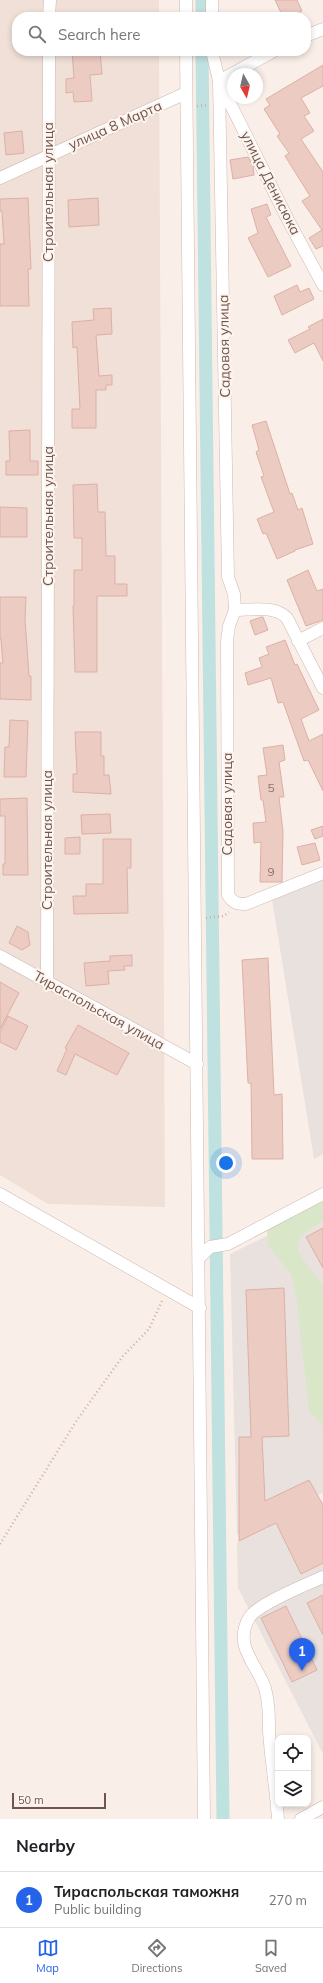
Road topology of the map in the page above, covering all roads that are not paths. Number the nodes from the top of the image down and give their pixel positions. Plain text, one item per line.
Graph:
1 (50, 0) edge
2 (186, 0) edge
3 (212, 0) edge
4 (49, 12) edge
5 (186, 12) edge
6 (212, 12) edge
7 (323, 29) edge
8 (311, 34) edge
9 (49, 56) edge
10 (186, 56) edge
11 (213, 56) edge
12 (265, 56) edge
13 (220, 81) junction
14 (186, 92) junction
15 (48, 155) junction
16 (0, 178) edge
17 (323, 285) edge
18 (235, 610) junction
19 (323, 628) edge
20 (298, 641) junction
21 (323, 688) edge
22 (323, 873) edge
23 (0, 956) edge
24 (47, 982) junction
25 (197, 1064) junction
26 (0, 1194) edge
27 (323, 1194) edge
28 (199, 1258) junction
29 (200, 1308) junction
30 (323, 1577) edge
31 (323, 1807) edge
32 (204, 1819) edge
33 (278, 1819) edge
34 (301, 1819) edge

1 - 4 street
2 - 5 street
3 - 6 street
7 - 8 street
9 - 15 street, Строительная улица
10 - 14 street
11 - 13 street, улица Денисюка
12 - 13 street
13 - 17 street, улица Денисюка
13 - 18 street, Садовая улица
14 - 15 street, улица 8 Марта
14 - 25 street
15 - 16 street, улица 8 Марта
15 - 24 street, Строительная улица
18 - 20 street
18 - 22 street, Садовая улица
19 - 20 street
20 - 21 street
23 - 24 street, Тираспольская улица
24 - 25 street, Тираспольская улица
25 - 28 street
26 - 29 street
27 - 28 street
28 - 29 street
29 - 32 street
30 - 33 street
31 - 34 street

